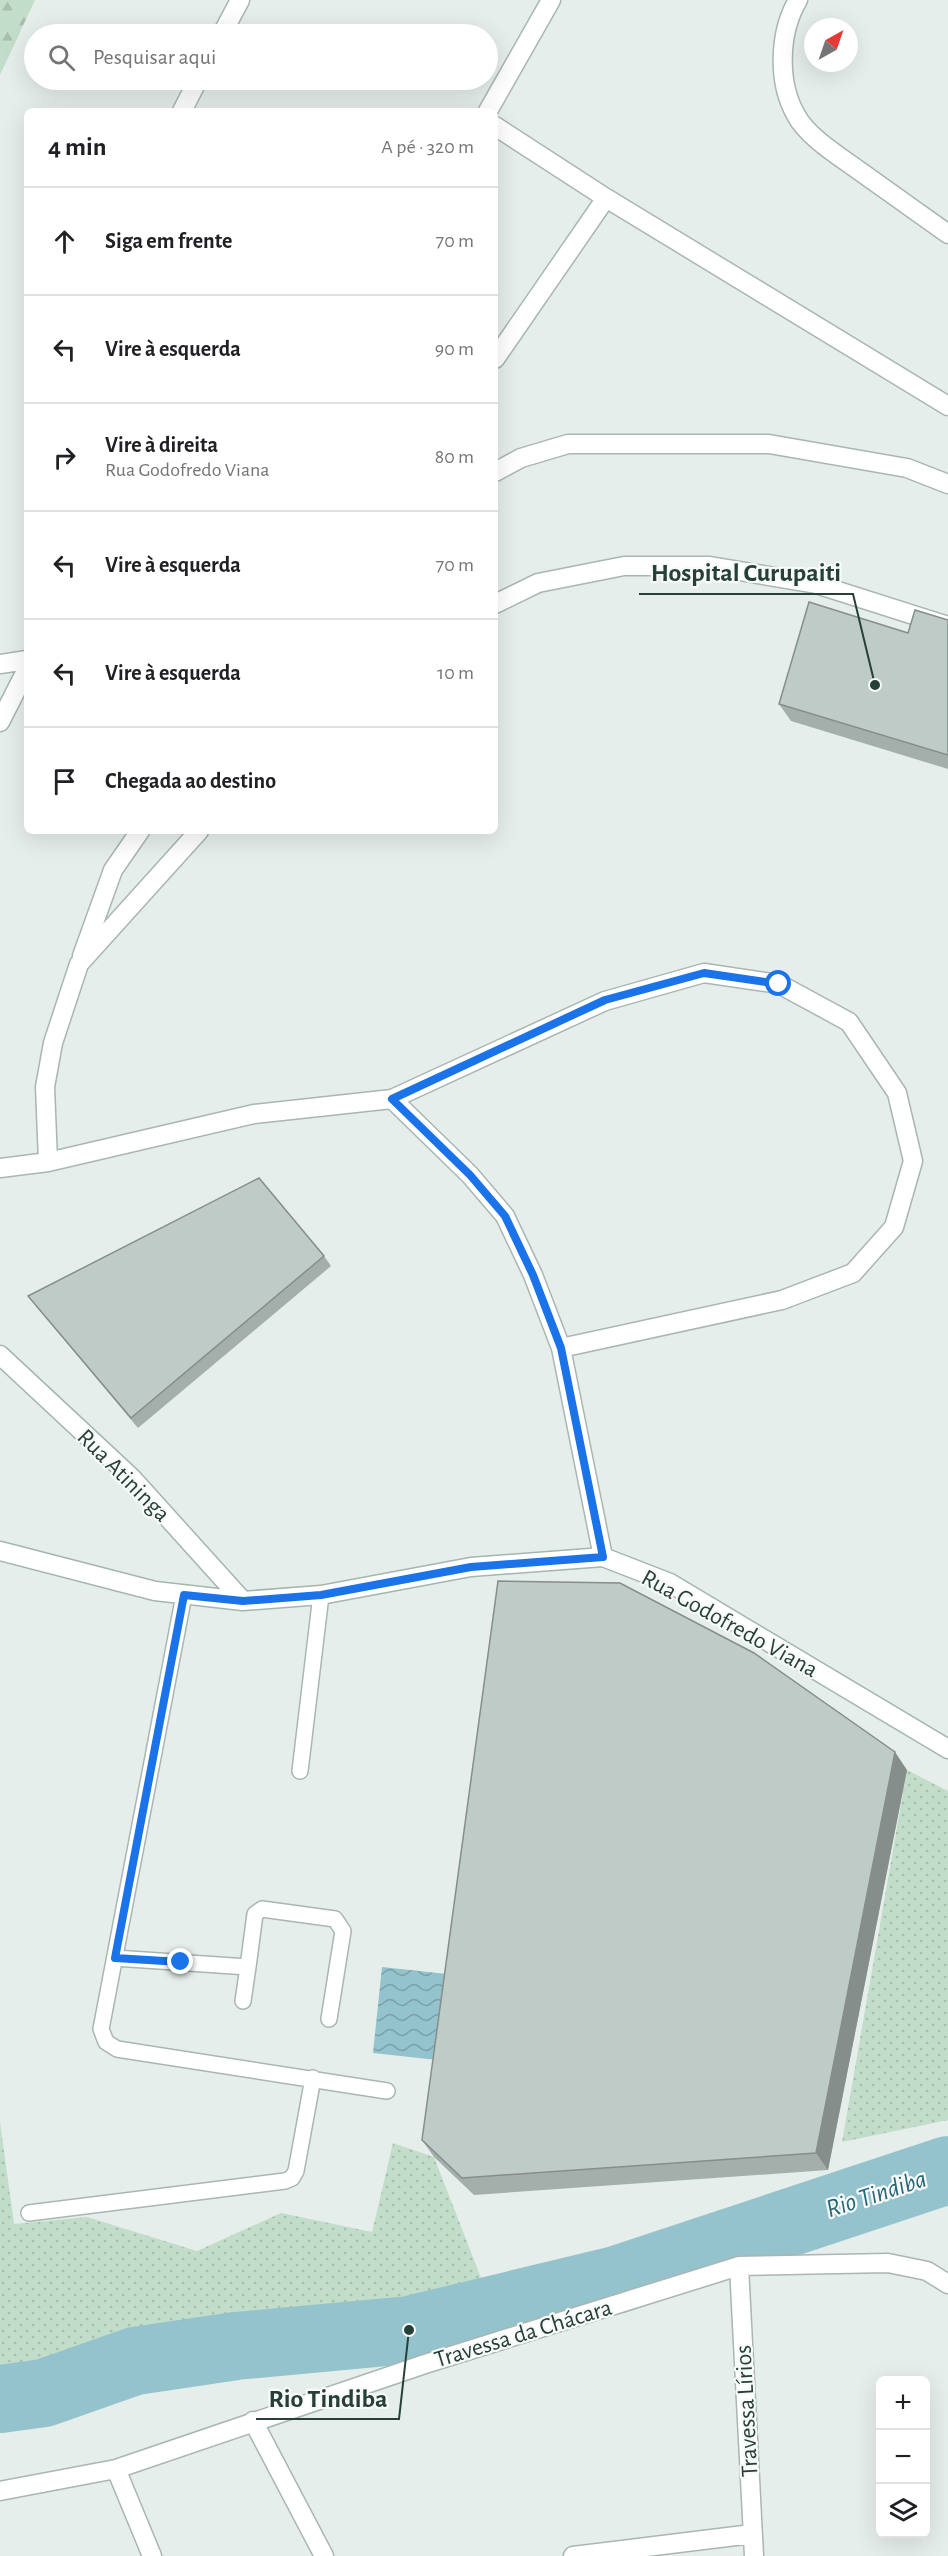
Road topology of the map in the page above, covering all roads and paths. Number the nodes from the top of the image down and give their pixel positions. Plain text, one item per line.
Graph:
1 (240, 0) edge
2 (551, 0) edge
3 (795, 2) edge
4 (227, 24) edge
5 (193, 90) edge
6 (184, 108) edge
7 (490, 108) edge
8 (498, 128) edge
9 (606, 198) junction
10 (948, 234) edge
11 (498, 355) edge
12 (948, 406) edge
13 (498, 470) edge
14 (948, 484) edge
15 (498, 603) edge
16 (948, 626) edge
17 (24, 660) edge
18 (0, 664) edge
19 (24, 675) edge
20 (0, 722) edge
21 (138, 834) edge
22 (195, 834) edge
23 (79, 964) junction
24 (392, 1099) junction
25 (48, 1162) junction
26 (0, 1168) edge
27 (561, 1348) junction
28 (0, 1354) edge
29 (0, 1551) edge
30 (603, 1557) junction
31 (184, 1595) junction
32 (321, 1595) junction
33 (243, 1601) junction
34 (948, 1749) edge
35 (300, 1771) dead end
36 (115, 1958) junction
37 (248, 1967) junction
38 (243, 2001) dead end
39 (329, 2019) dead end
40 (313, 2078) junction
41 (387, 2091) dead end
42 (29, 2212) dead end
43 (739, 2266) junction
44 (948, 2284) edge
45 (253, 2421) junction
46 (116, 2469) junction
47 (0, 2491) edge
48 (752, 2534) junction
49 (152, 2556) edge
50 (324, 2556) edge
51 (573, 2556) edge
52 (754, 2556) edge

1 - 4 street
2 - 7 street
3 - 10 street
5 - 6 street
8 - 9 street
9 - 11 street
9 - 12 street
13 - 14 street
15 - 16 street
17 - 18 street
19 - 20 street
21 - 23 street
22 - 23 street
23 - 25 street
24 - 25 street
24 - 27 street
24 - 27 street
25 - 26 street
27 - 30 street
28 - 33 street, Rua Atininga
29 - 31 street, Rua Godofredo Viana
30 - 32 street, Rua Godofredo Viana
30 - 34 street, Rua Godofredo Viana
31 - 33 street, Rua Godofredo Viana
31 - 36 lane
32 - 33 street, Rua Godofredo Viana
32 - 35 lane
36 - 37 lane
36 - 40 lane
37 - 38 lane
37 - 39 lane
40 - 41 lane
40 - 42 lane
43 - 44 street, Travessa da Chácara
43 - 45 street, Travessa da Chácara
43 - 48 street, Travessa Lírios
45 - 46 street, Travessa da Chácara
45 - 50 street
46 - 47 street, Travessa da Chácara
46 - 49 street
48 - 51 street
48 - 52 street, Travessa Lírios

